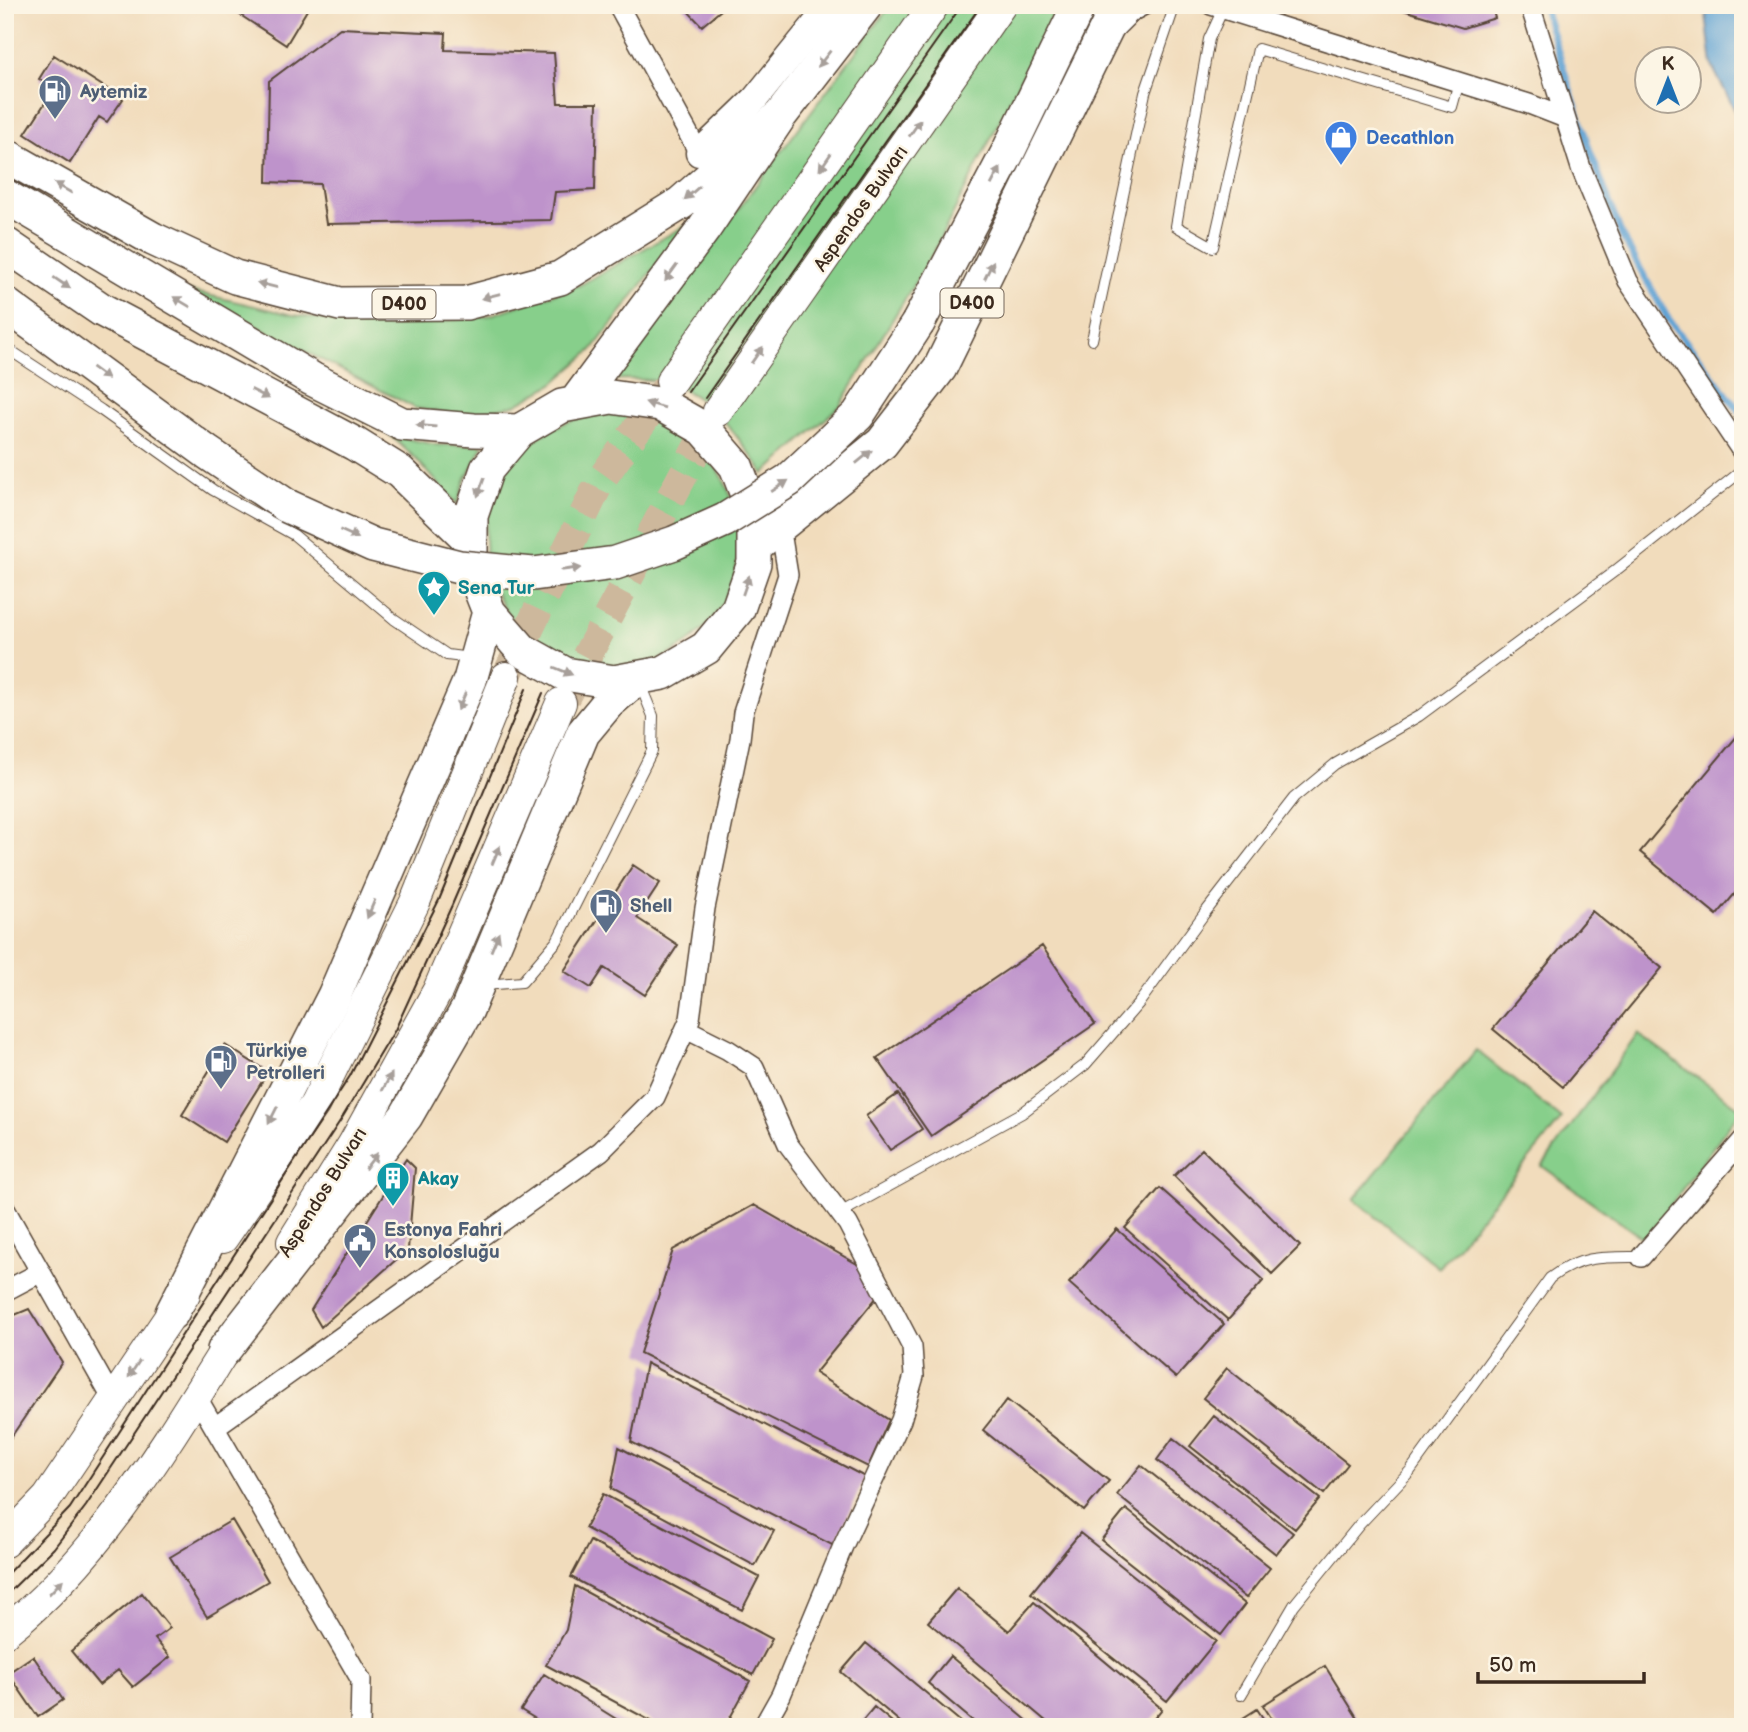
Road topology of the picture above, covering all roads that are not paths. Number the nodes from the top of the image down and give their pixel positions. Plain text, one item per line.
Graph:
1 (618, 5) edge
2 (831, 5) edge
3 (866, 5) edge
4 (934, 5) edge
5 (1001, 5) edge
6 (1079, 5) edge
7 (1118, 5) edge
8 (1144, 5) edge
9 (1175, 5) edge
10 (1530, 5) edge
11 (1217, 7) edge
12 (1099, 44) junction
13 (1459, 82) junction
14 (780, 116) junction
15 (1565, 118) junction
16 (699, 153) joint
17 (5, 155) edge
18 (5, 196) edge
19 (5, 244) edge
20 (5, 304) edge
21 (1091, 340) dead end
22 (5, 347) edge
23 (671, 381) tunnel mouth
24 (575, 403) junction
25 (718, 411) tunnel mouth
26 (519, 431) junction
27 (1743, 453) edge
28 (1743, 470) edge
29 (780, 526) junction
30 (471, 541) junction
31 (754, 547) junction
32 (489, 612) junction
33 (476, 659) junction
34 (506, 677) tunnel mouth
35 (637, 678) junction
36 (561, 704) tunnel mouth
37 (477, 986) junction
38 (685, 1029) junction
39 (1743, 1140) edge
40 (5, 1209) edge
41 (840, 1213) junction
42 (1641, 1257) joint
43 (41, 1272) junction
44 (5, 1290) edge
45 (172, 1313) junction
46 (224, 1350) junction
47 (195, 1394) junction
48 (113, 1400) junction
49 (215, 1427) junction
50 (5, 1542) edge
51 (5, 1632) edge
52 (1241, 1695) dead end
53 (360, 1727) edge
54 (763, 1727) edge

1 - 16 street
2 - 16 street
3 -> 14 highway, D400
4 -> 23 main road
25 -> 5 main road, Aspendos Bulvarı
20 -> 6 highway, bridge
7 - 12 highway, D400
8 - 12 street
9 - 21 lane
10 - 15 street
11 - 13 street
11 - 13 lane
29 -> 12 highway, D400
13 - 15 street
14 -> 17 highway, D400
14 -> 24 highway, D400
15 - 27 street
26 -> 18 highway
19 -> 30 highway
22 - 33 lane
24 - 26 highway
31 -> 24 highway
26 -> 30 highway
28 - 41 lane
29 - 31 highway, D400
29 - 38 street
30 - 32 highway
35 -> 31 highway
32 - 33 highway
32 -> 35 highway
33 -> 45 highway
34 - 45 main road
37 -> 35 highway
35 - 37 lane
46 -> 36 main road, Aspendos Bulvarı
46 -> 37 highway
38 - 41 street
38 - 49 street
39 - 42 street
40 - 43 street
41 - 54 street
42 - 52 lane
43 - 44 street
43 - 48 street
45 -> 48 main road
46 - 47 main road, Aspendos Bulvarı
47 - 49 street
51 -> 47 main road, Aspendos Bulvarı
48 - 50 main road
49 - 53 street

